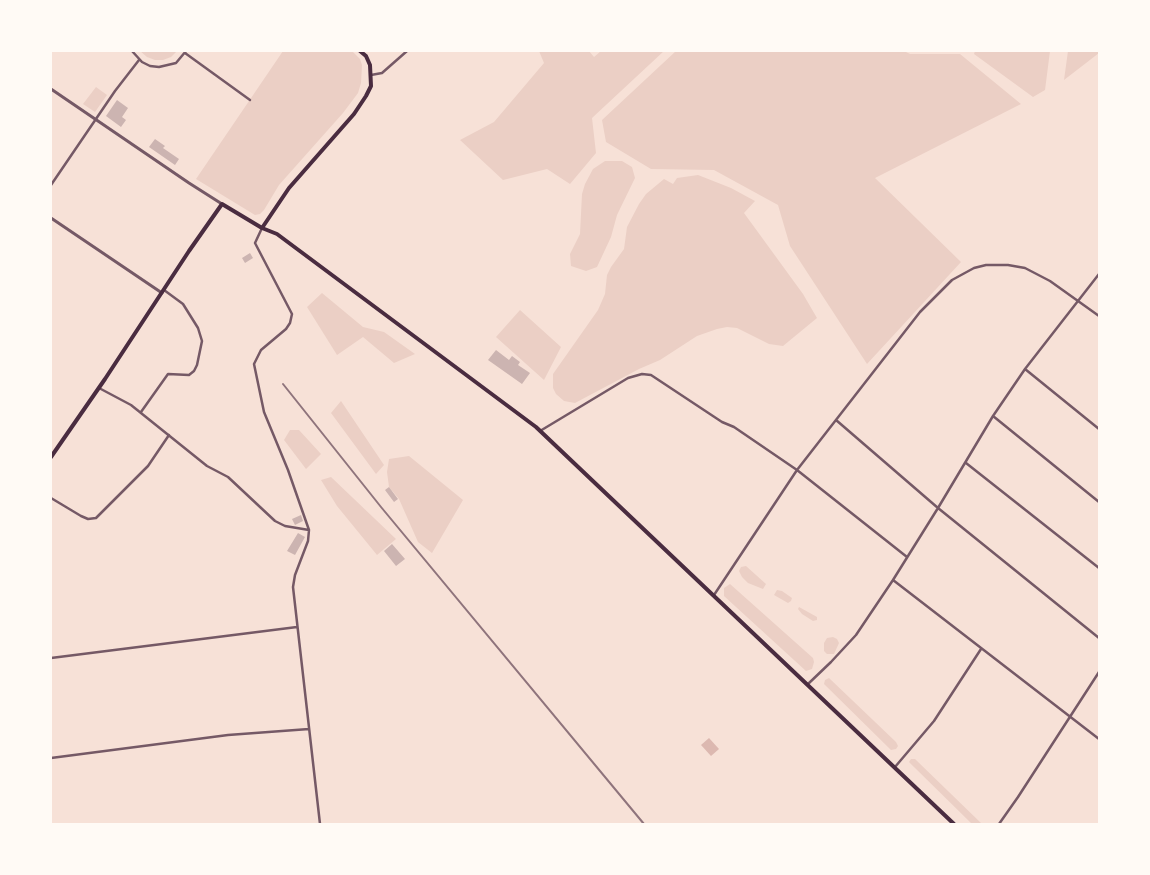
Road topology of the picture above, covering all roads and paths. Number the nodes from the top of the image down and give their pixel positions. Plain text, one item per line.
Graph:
1 (132, 51) edge
2 (360, 51) edge
3 (407, 51) edge
4 (186, 52) edge
5 (139, 60) junction
6 (372, 75) junction
7 (51, 90) edge
8 (250, 100) dead end
9 (96, 120) junction
10 (51, 185) edge
11 (222, 204) junction
12 (51, 218) edge
13 (262, 228) junction
14 (1099, 274) edge
15 (163, 292) junction
16 (1077, 300) junction
17 (1099, 316) edge
18 (1025, 369) junction
19 (98, 388) junction
20 (141, 412) junction
21 (993, 416) junction
22 (836, 420) junction
23 (1099, 428) edge
24 (540, 431) junction
25 (170, 435) junction
26 (51, 456) edge
27 (966, 463) junction
28 (797, 470) junction
29 (51, 498) edge
30 (1099, 502) edge
31 (938, 508) junction
32 (309, 530) junction
33 (907, 557) junction
34 (1099, 568) edge
35 (894, 580) junction
36 (714, 595) junction
37 (297, 627) junction
38 (1099, 638) edge
39 (981, 649) junction
40 (51, 658) edge
41 (1099, 672) edge
42 (808, 684) junction
43 (1070, 715) junction
44 (309, 730) junction
45 (1099, 739) edge
46 (51, 758) edge
47 (895, 767) junction
48 (320, 824) edge
49 (954, 824) edge
50 (999, 824) edge

1 - 5 street
2 - 6 main road
3 - 6 street
4 - 5 street
4 - 8 street
5 - 9 street
6 - 13 main road
7 - 9 street
9 - 10 street
9 - 11 street
11 - 13 main road
11 - 15 main road
12 - 15 street
13 - 24 main road
13 - 32 street
14 - 16 street
15 - 19 main road
15 - 20 street
16 - 17 street
16 - 18 street
16 - 22 street
18 - 21 street
18 - 23 street
19 - 20 street
19 - 26 main road
20 - 25 street
21 - 27 street
21 - 30 street
22 - 28 street
22 - 31 street
24 - 28 street
24 - 36 main road
25 - 29 street
25 - 32 street
27 - 31 street
27 - 34 street
28 - 33 street
28 - 36 street
31 - 33 street
31 - 38 street
32 - 37 street
33 - 35 street
35 - 39 street
35 - 42 street
36 - 42 main road
37 - 40 street
37 - 44 street
39 - 43 street
39 - 47 street
41 - 43 street
42 - 47 main road
43 - 45 street
43 - 50 street
44 - 46 street
44 - 48 street
47 - 49 main road

